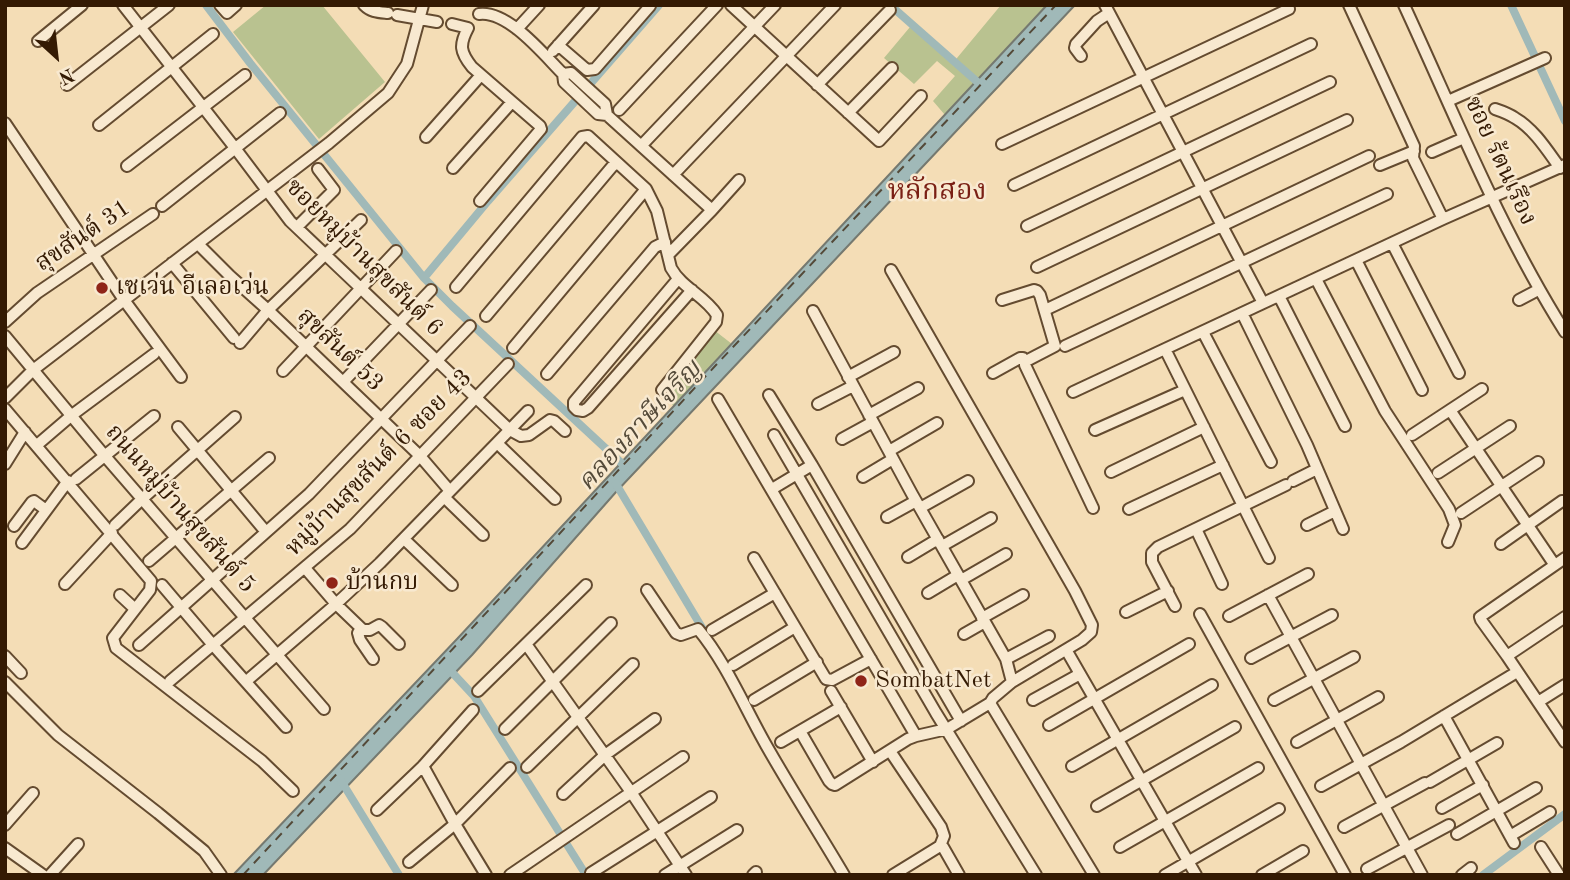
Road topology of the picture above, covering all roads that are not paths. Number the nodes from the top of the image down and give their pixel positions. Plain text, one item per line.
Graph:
1 (82, 5) edge
2 (123, 5) edge
3 (169, 5) edge
4 (220, 5) edge
5 (236, 5) edge
6 (364, 5) edge
7 (423, 5) edge
8 (487, 5) edge
9 (539, 5) edge
10 (594, 5) edge
11 (717, 5) edge
12 (731, 5) edge
13 (775, 5) edge
14 (835, 5) edge
15 (1349, 5) edge
16 (1404, 5) edge
17 (650, 6) edge
18 (1107, 9) edge
19 (1289, 9) dead end
20 (890, 10) dead end
21 (479, 15) junction
22 (419, 19) junction
23 (438, 22) dead end
24 (452, 24) dead end
25 (140, 27) junction
26 (755, 27) junction
27 (468, 28) junction
28 (517, 29) junction
29 (213, 34) dead end
30 (38, 41) dead end
31 (1311, 44) dead end
32 (558, 46) junction
33 (786, 56) junction
34 (1081, 56) dead end
35 (547, 58) junction
36 (1540, 61) dead end
37 (172, 67) junction
38 (892, 68) dead end
39 (245, 75) dead end
40 (481, 75) junction
41 (1143, 77) junction
42 (1330, 82) dead end
43 (67, 85) dead end
44 (817, 85) junction
45 (922, 96) dead end
46 (1448, 101) junction
47 (512, 102) junction
48 (203, 107) junction
49 (1495, 108) dead end
50 (619, 110) dead end
51 (280, 113) dead end
52 (848, 113) junction
53 (1163, 114) junction
54 (1347, 120) dead end
55 (5, 123) edge
56 (99, 125) dead end
57 (426, 137) dead end
58 (1465, 138) junction
59 (1002, 144) dead end
60 (641, 146) junction
61 (235, 148) junction
62 (1182, 151) junction
63 (1414, 151) junction
64 (1432, 152) dead end
65 (1369, 156) dead end
66 (617, 162) junction
67 (127, 166) dead end
68 (1380, 166) dead end
69 (1562, 166) edge
70 (453, 168) dead end
71 (318, 169) dead end
72 (673, 175) junction
73 (739, 180) dead end
74 (1014, 185) dead end
75 (646, 189) junction
76 (1203, 190) junction
77 (267, 191) junction
78 (1387, 194) dead end
79 (1492, 199) junction
80 (480, 201) dead end
81 (162, 206) dead end
82 (712, 210) junction
83 (153, 214) dead end
84 (1443, 219) junction
85 (361, 220) dead end
86 (1027, 226) dead end
87 (1222, 226) junction
88 (297, 227) junction
89 (665, 242) junction
90 (1392, 243) junction
91 (198, 244) junction
92 (396, 251) dead end
93 (95, 255) junction
94 (324, 255) junction
95 (668, 255) junction
96 (1356, 260) junction
97 (173, 263) junction
98 (1242, 263) junction
99 (1037, 267) dead end
100 (891, 270) dead end
101 (678, 279) junction
102 (1316, 279) junction
103 (456, 287) dead end
104 (360, 288) junction
105 (431, 290) dead end
106 (692, 290) junction
107 (1538, 290) junction
108 (1279, 296) junction
109 (124, 300) junction
110 (1002, 300) dead end
111 (1519, 300) dead end
112 (1264, 303) junction
113 (268, 310) junction
114 (1045, 310) junction
115 (813, 311) dead end
116 (1242, 313) junction
117 (486, 317) dead end
118 (5, 322) edge
119 (398, 325) junction
120 (470, 326) dead end
121 (1203, 332) junction
122 (1565, 332) edge
123 (5, 335) edge
124 (306, 346) junction
125 (1065, 346) dead end
126 (513, 348) dead end
127 (1166, 349) junction
128 (894, 352) dead end
129 (154, 354) dead end
130 (437, 361) junction
131 (1025, 362) junction
132 (508, 364) dead end
133 (33, 370) junction
134 (283, 371) dead end
135 (993, 373) dead end
136 (1459, 373) dead end
137 (547, 374) dead end
138 (181, 377) dead end
139 (851, 381) junction
140 (342, 382) junction
141 (918, 388) dead end
142 (1482, 389) dead end
143 (662, 390) dead end
144 (1185, 390) junction
145 (1422, 390) dead end
146 (1073, 393) dead end
147 (769, 395) dead end
148 (475, 397) junction
149 (5, 398) edge
150 (718, 399) dead end
151 (818, 404) dead end
152 (5, 409) edge
153 (1450, 410) junction
154 (528, 411) dead end
155 (72, 415) junction
156 (154, 416) dead end
157 (235, 417) dead end
158 (871, 418) junction
159 (382, 419) junction
160 (937, 423) dead end
161 (1345, 426) dead end
162 (1510, 426) dead end
163 (1204, 427) junction
164 (178, 428) dead end
165 (510, 430) junction
166 (1095, 430) dead end
167 (565, 431) dead end
168 (25, 432) junction
169 (774, 435) dead end
170 (1412, 435) dead end
171 (842, 439) dead end
172 (497, 443) junction
173 (37, 445) junction
174 (1475, 448) junction
175 (197, 450) junction
176 (104, 455) junction
177 (891, 455) junction
178 (420, 456) junction
179 (270, 458) dead end
180 (1538, 461) dead end
181 (1271, 462) dead end
182 (5, 464) edge
183 (812, 465) junction
184 (1223, 465) junction
185 (1317, 469) junction
186 (1111, 472) dead end
187 (1438, 473) dead end
188 (797, 474) junction
189 (863, 477) dead end
190 (72, 480) junction
191 (968, 481) dead end
192 (1501, 486) junction
193 (772, 489) junction
194 (231, 491) junction
195 (447, 494) junction
196 (142, 499) junction
197 (555, 499) dead end
198 (1562, 501) dead end
199 (918, 505) junction
200 (1243, 506) junction
201 (1093, 508) dead end
202 (1129, 509) dead end
203 (46, 510) junction
204 (1335, 511) junction
205 (1461, 513) dead end
206 (887, 517) dead end
207 (991, 518) dead end
208 (1307, 525) dead end
209 (1528, 525) junction
210 (14, 526) dead end
211 (113, 529) junction
212 (1196, 529) junction
213 (1343, 529) dead end
214 (266, 532) junction
215 (483, 535) dead end
216 (177, 538) junction
217 (404, 539) junction
218 (22, 542) dead end
219 (1448, 542) dead end
220 (940, 543) junction
221 (1501, 544) dead end
222 (1006, 554) dead end
223 (908, 556) dead end
224 (754, 558) dead end
225 (1269, 558) dead end
226 (1565, 558) edge
227 (149, 561) dead end
228 (1554, 564) junction
229 (305, 568) junction
230 (1308, 574) dead end
231 (959, 577) junction
232 (213, 578) junction
233 (65, 583) dead end
234 (1222, 583) dead end
235 (162, 585) dead end
236 (452, 585) dead end
237 (586, 585) dead end
238 (647, 590) dead end
239 (1168, 591) junction
240 (775, 593) junction
241 (928, 593) dead end
242 (120, 595) dead end
243 (1023, 595) dead end
244 (1268, 595) junction
245 (336, 604) junction
246 (1175, 606) dead end
247 (181, 607) junction
248 (135, 610) junction
249 (1126, 612) dead end
250 (1200, 614) dead end
251 (1332, 615) dead end
252 (1229, 617) dead end
253 (1565, 617) edge
254 (246, 618) junction
255 (984, 620) junction
256 (611, 623) dead end
257 (795, 627) junction
258 (361, 628) junction
259 (712, 630) dead end
260 (964, 634) dead end
261 (1049, 636) dead end
262 (1291, 637) junction
263 (399, 644) dead end
264 (1189, 644) dead end
265 (139, 645) dead end
266 (212, 645) junction
267 (526, 645) junction
268 (1068, 653) dead end
269 (276, 654) junction
270 (5, 656) edge
271 (1507, 656) junction
272 (1354, 657) dead end
273 (1251, 658) dead end
274 (373, 659) dead end
275 (871, 659) junction
276 (1006, 659) junction
277 (817, 662) junction
278 (633, 664) dead end
279 (733, 665) dead end
280 (1517, 672) junction
281 (21, 673) dead end
282 (1080, 674) junction
283 (250, 678) dead end
284 (1314, 678) junction
285 (170, 681) dead end
286 (5, 682) edge
287 (553, 682) junction
288 (1012, 682) junction
289 (1212, 685) dead end
290 (1565, 685) edge
291 (478, 691) dead end
292 (831, 691) dead end
293 (1378, 697) dead end
294 (1094, 698) junction
295 (754, 700) dead end
296 (1033, 700) dead end
297 (1274, 700) dead end
298 (1538, 702) junction
299 (990, 703) junction
300 (841, 707) junction
301 (324, 709) dead end
302 (473, 710) dead end
303 (1444, 716) junction
304 (578, 718) junction
305 (655, 719) dead end
306 (1337, 719) junction
307 (961, 721) junction
308 (1049, 725) dead end
309 (286, 727) dead end
310 (1235, 727) dead end
311 (505, 729) dead end
312 (947, 729) junction
313 (800, 731) junction
314 (916, 736) junction
315 (1118, 739) junction
316 (780, 742) dead end
317 (1297, 742) dead end
318 (1565, 742) edge
319 (1497, 743) dead end
320 (891, 751) junction
321 (605, 755) junction
322 (683, 757) dead end
323 (1469, 760) junction
324 (873, 762) junction
325 (1361, 764) junction
326 (423, 766) junction
327 (1072, 766) dead end
328 (527, 767) dead end
329 (510, 768) dead end
330 (1258, 768) dead end
331 (1142, 780) junction
332 (1483, 785) junction
333 (1321, 786) dead end
334 (1536, 788) dead end
335 (293, 791) dead end
336 (631, 792) junction
337 (33, 793) dead end
338 (563, 794) dead end
339 (711, 797) dead end
340 (1384, 805) junction
341 (1097, 806) dead end
342 (1442, 808) dead end
343 (1279, 809) dead end
344 (377, 810) dead end
345 (1497, 811) junction
346 (1550, 812) dead end
347 (1165, 821) junction
348 (454, 824) junction
349 (5, 825) edge
350 (1449, 825) dead end
351 (1344, 827) dead end
352 (737, 830) dead end
353 (657, 831) junction
354 (1457, 834) dead end
355 (78, 844) dead end
356 (940, 846) junction
357 (1120, 847) dead end
358 (1407, 847) junction
359 (1541, 847) dead end
360 (5, 848) edge
361 (1303, 851) dead end
362 (1189, 861) junction
363 (409, 862) dead end
364 (1471, 868) dead end
365 (1367, 869) dead end
366 (683, 870) edge
367 (591, 873) dead end
368 (43, 875) edge
369 (50, 875) edge
370 (221, 875) edge
371 (486, 875) edge
372 (510, 875) edge
373 (665, 875) edge
374 (844, 875) edge
375 (893, 875) edge
376 (959, 875) edge
377 (1036, 875) edge
378 (1094, 875) edge
379 (1165, 875) edge
380 (1196, 875) edge
381 (1262, 875) edge
382 (1345, 875) edge
383 (1422, 875) edge
384 (1461, 875) edge
385 (1559, 875) edge

1 - 30 street
2 - 25 street, ซอยหมู่บ้านสุขสันต์ 6
3 - 25 street
4 - 5 street
6 - 22 street
7 - 22 street
8 - 21 street
9 - 28 street
10 - 32 street
11 - 50 street
12 - 26 street
13 - 26 street
14 - 33 street
15 - 63 street
16 - 46 street, ซอย ร้ตนเรึอง
17 - 32 street
18 - 34 street
18 - 41 street
19 - 41 street
20 - 44 street
21 - 27 street
21 - 28 street
22 - 23 street
22 - 77 street
24 - 27 street
25 - 37 street, ซอยหมู่บ้านสุขสันต์ 6
25 - 43 street
26 - 33 street
26 - 60 street
27 - 40 street
28 - 35 street
29 - 37 street
31 - 53 street
32 - 35 street
33 - 44 street
33 - 72 street
35 - 60 street
36 - 46 street
37 - 48 street, ซอยหมู่บ้านสุขสันต์ 6
37 - 56 street
38 - 52 street
39 - 48 street
40 - 47 street
40 - 57 street
41 - 53 street
41 - 59 street
42 - 62 street
44 - 52 street
45 - 52 street
46 - 58 street, ซอย ร้ตนเรึอง
47 - 70 street
47 - 80 street
48 - 61 street, ซอยหมู่บ้านสุขสันต์ 6
48 - 67 street
49 - 69 street
51 - 61 street
53 - 62 street
53 - 74 street
54 - 76 street
55 - 93 street
58 - 64 street
58 - 79 street, ซอย ร้ตนเรึอง
60 - 72 street
61 - 77 street, ซอยหมู่บ้านสุขสันต์ 6
61 - 81 street
62 - 76 street
62 - 86 street
63 - 68 street
63 - 84 street
65 - 87 street
66 - 75 street
66 - 103 street
66 - 117 street
69 - 79 street
71 - 88 street
72 - 82 street
73 - 82 street
75 - 89 street
75 - 126 street
76 - 87 street
76 - 99 street
77 - 88 street, ซอยหมู่บ้านสุขสันต์ 6
77 - 91 street
78 - 98 street
79 - 84 street
79 - 107 street, ซอย ร้ตนเรึอง
82 - 95 street
83 - 93 street, สุขสันต์ 31
84 - 90 street
85 - 94 street
87 - 98 street
87 - 114 street
88 - 94 street, ซอยหมู่บ้านสุขสันต์ 6
89 - 95 street
89 - 137 street
90 - 96 street
90 - 136 street
91 - 97 street
91 - 113 street, สุขสันต์ 53
92 - 104 street
93 - 109 street
93 - 118 street, สุขสันต์ 31
94 - 104 street, ซอยหมู่บ้านสุขสันต์ 6
94 - 113 street
95 - 101 street
96 - 102 street
96 - 145 street
97 - 109 street
97 - 113 street
98 - 112 street
98 - 125 street
100 - 288 street
101 - 106 street
101 - 106 street
102 - 108 street
102 - 219 street
104 - 119 street, ซอยหมู่บ้านสุขสันต์ 6
104 - 124 street
105 - 119 street
106 - 143 street
107 - 111 street
107 - 122 street, ซอย ร้ตนเรึอง
108 - 112 street
108 - 161 street
109 - 133 street
109 - 138 street
110 - 114 street
112 - 116 street
113 - 124 street, สุขสันต์ 53
114 - 131 street
115 - 139 street
116 - 121 street
116 - 185 street
119 - 130 street, ซอยหมู่บ้านสุขสันต์ 6
119 - 140 street
120 - 130 street
121 - 127 street
121 - 181 street
123 - 133 street, ถนนหมู่บ้านสุขสันต์ 5
124 - 134 street
124 - 140 street, สุขสันต์ 53
127 - 144 street
127 - 146 street
128 - 139 street
129 - 155 street
130 - 148 street, ซอยหมู่บ้านสุขสันต์ 6
130 - 159 street
131 - 135 street
131 - 201 street
132 - 148 street, หมู่บ้านสุขสันต์ 6 ซอย 43
133 - 149 street
133 - 155 street, ถนนหมู่บ้านสุขสันต์ 5
139 - 151 street
139 - 158 street
140 - 159 street, สุขสันต์ 53
141 - 158 street
142 - 153 street
144 - 163 street
144 - 166 street
147 - 183 street
148 - 165 street, ซอยหมู่บ้านสุขสันต์ 6
148 - 178 street, หมู่บ้านสุขสันต์ 6 ซอย 43
150 - 193 street
152 - 168 street
153 - 170 street
153 - 174 street
154 - 165 street
155 - 173 street
155 - 176 street, ถนนหมู่บ้านสุขสันต์ 5
156 - 176 street
157 - 175 street
158 - 171 street
158 - 177 street
159 - 178 street, สุขสันต์ 53
159 - 214 street
160 - 177 street
162 - 174 street
163 - 184 street
163 - 186 street
164 - 175 street
165 - 167 street
165 - 172 street
168 - 173 street
168 - 182 street
169 - 188 street
172 - 195 street
172 - 197 street
173 - 190 street
174 - 187 street
174 - 192 street
175 - 194 street
175 - 196 street
176 - 190 street
176 - 196 street, ถนนหมู่บ้านสุขสันต์ 5
177 - 189 street
177 - 199 street
178 - 195 street, สุขสันต์ 53
178 - 229 street, หมู่บ้านสุขสันต์ 6 ซอย 43
179 - 194 street
180 - 192 street
183 - 188 street
183 - 307 street
184 - 200 street
184 - 202 street
185 - 200 street
185 - 204 street
188 - 193 street
188 - 312 street
190 - 203 street
190 - 211 street
191 - 199 street
192 - 205 street
192 - 209 street
193 - 275 street
194 - 214 street
194 - 216 street
195 - 215 street, สุขสันต์ 53
195 - 217 street
196 - 211 street
196 - 216 street, ถนนหมู่บ้านสุขสันต์ 5
198 - 209 street
199 - 206 street
199 - 220 street
200 - 212 street
200 - 225 street
203 - 210 street
203 - 218 street
204 - 208 street
204 - 213 street
207 - 220 street
209 - 221 street
209 - 228 street
211 - 233 street
211 - 248 street
212 - 234 street
212 - 239 street
214 - 232 street
216 - 227 street
216 - 232 street, ถนนหมู่บ้านสุขสันต์ 5
217 - 236 street
217 - 245 street
220 - 223 street
220 - 231 street
222 - 231 street
224 - 240 street
226 - 228 street
228 - 271 street
229 - 245 street
229 - 254 street, หมู่บ้านสุขสันต์ 6 ซอย 43
230 - 244 street
231 - 241 street
231 - 255 street
232 - 247 street
232 - 254 street, ถนนหมู่บ้านสุขสันต์ 5
235 - 247 street
237 - 267 street
238 - 374 street
239 - 246 street
239 - 249 street
240 - 257 street
240 - 259 street
242 - 248 street
243 - 255 street
244 - 252 street
244 - 262 street
245 - 258 street
245 - 269 street
247 - 265 street
247 - 266 street
248 - 335 street
250 - 382 street
251 - 262 street
253 - 271 street
254 - 266 street, หมู่บ้านสุขสันต์ 6 ซอย 43
254 - 269 street, ถนนหมู่บ้านสุขสันต์ 5
255 - 260 street
255 - 276 street
256 - 287 street
257 - 277 street
257 - 279 street
258 - 263 street
258 - 274 street
261 - 276 street
262 - 273 street
262 - 284 street
264 - 294 street
266 - 285 street, หมู่บ้านสุขสันต์ 6 ซอย 43
266 - 309 street
267 - 287 street
267 - 291 street
268 - 282 street
269 - 283 street
269 - 301 street, ถนนหมู่บ้านสุขสันต์ 5
270 - 281 street
271 - 280 street
272 - 284 street
275 - 277 street
275 - 314 street
276 - 288 street
277 - 295 street
278 - 304 street
280 - 298 street
280 - 303 street
282 - 294 street
282 - 296 street
284 - 297 street
284 - 306 street
286 - 370 street
287 - 304 street
287 - 311 street
288 - 299 street
289 - 315 street
290 - 298 street
292 - 300 street
293 - 306 street
294 - 308 street
294 - 315 street
298 - 318 street
299 - 307 street
299 - 378 street
300 - 313 street
300 - 324 street
302 - 326 street
303 - 323 street
303 - 325 street
304 - 321 street
304 - 328 street
305 - 321 street
306 - 317 street
306 - 325 street
307 - 312 street
310 - 331 street
312 - 314 street
312 - 377 street
313 - 316 street
313 - 324 street
314 - 320 street
315 - 327 street
315 - 331 street
319 - 323 street
320 - 324 street
320 - 356 street
321 - 336 street
321 - 338 street
322 - 336 street
323 - 332 street
323 - 340 street
325 - 333 street
325 - 340 street
326 - 344 street
326 - 348 street
329 - 348 street
330 - 347 street
331 - 341 street
331 - 347 street
332 - 342 street
332 - 345 street
334 - 345 street
336 - 353 street
336 - 372 street
337 - 349 street
339 - 353 street
340 - 351 street
340 - 358 street
343 - 362 street
345 - 346 street
345 - 354 street
347 - 357 street
347 - 362 street
348 - 363 street
348 - 371 street
350 - 358 street
352 - 366 street
353 - 366 street
353 - 367 street
355 - 369 street
356 - 375 street
356 - 376 street
358 - 365 street
358 - 383 street
359 - 385 street
360 - 368 street
361 - 381 street
362 - 379 street
362 - 380 street
364 - 384 street
366 - 373 street

